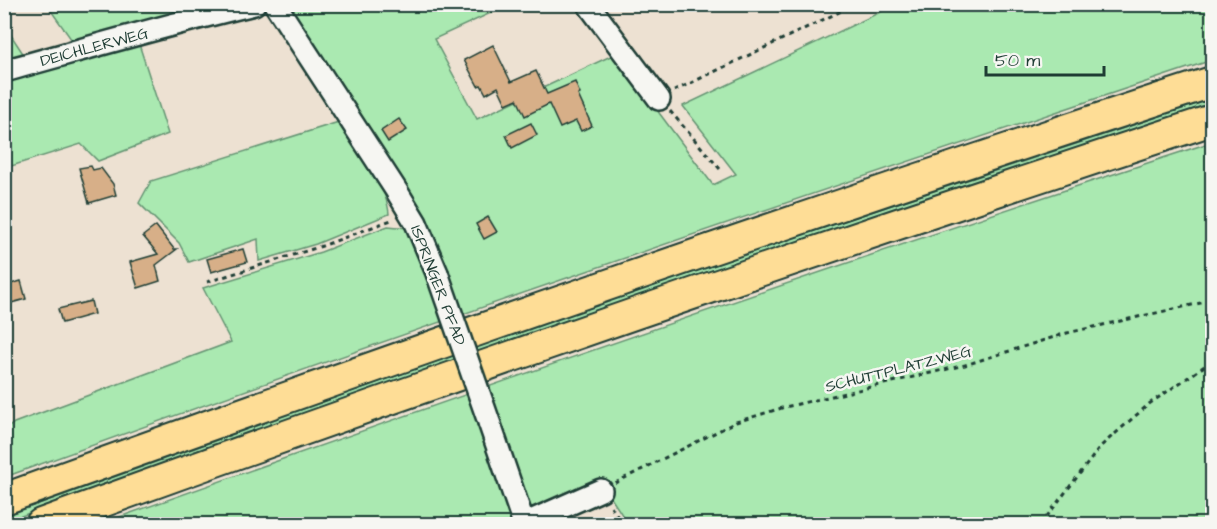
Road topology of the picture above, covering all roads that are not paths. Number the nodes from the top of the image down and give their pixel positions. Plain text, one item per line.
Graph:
1 (254, 4) edge
2 (275, 4) edge
3 (588, 4) edge
4 (4, 71) edge
5 (1212, 82) edge
6 (658, 99) road end
7 (1212, 120) edge
8 (601, 490) road end
9 (4, 499) edge
10 (524, 524) edge
11 (40, 525) edge

1 - 4 lane, DEICHLERWEG
2 - 10 lane, ISPRINGER PFAD, bridge
3 - 6 lane
5 - 9 highway
7 - 11 highway
8 - 10 lane

